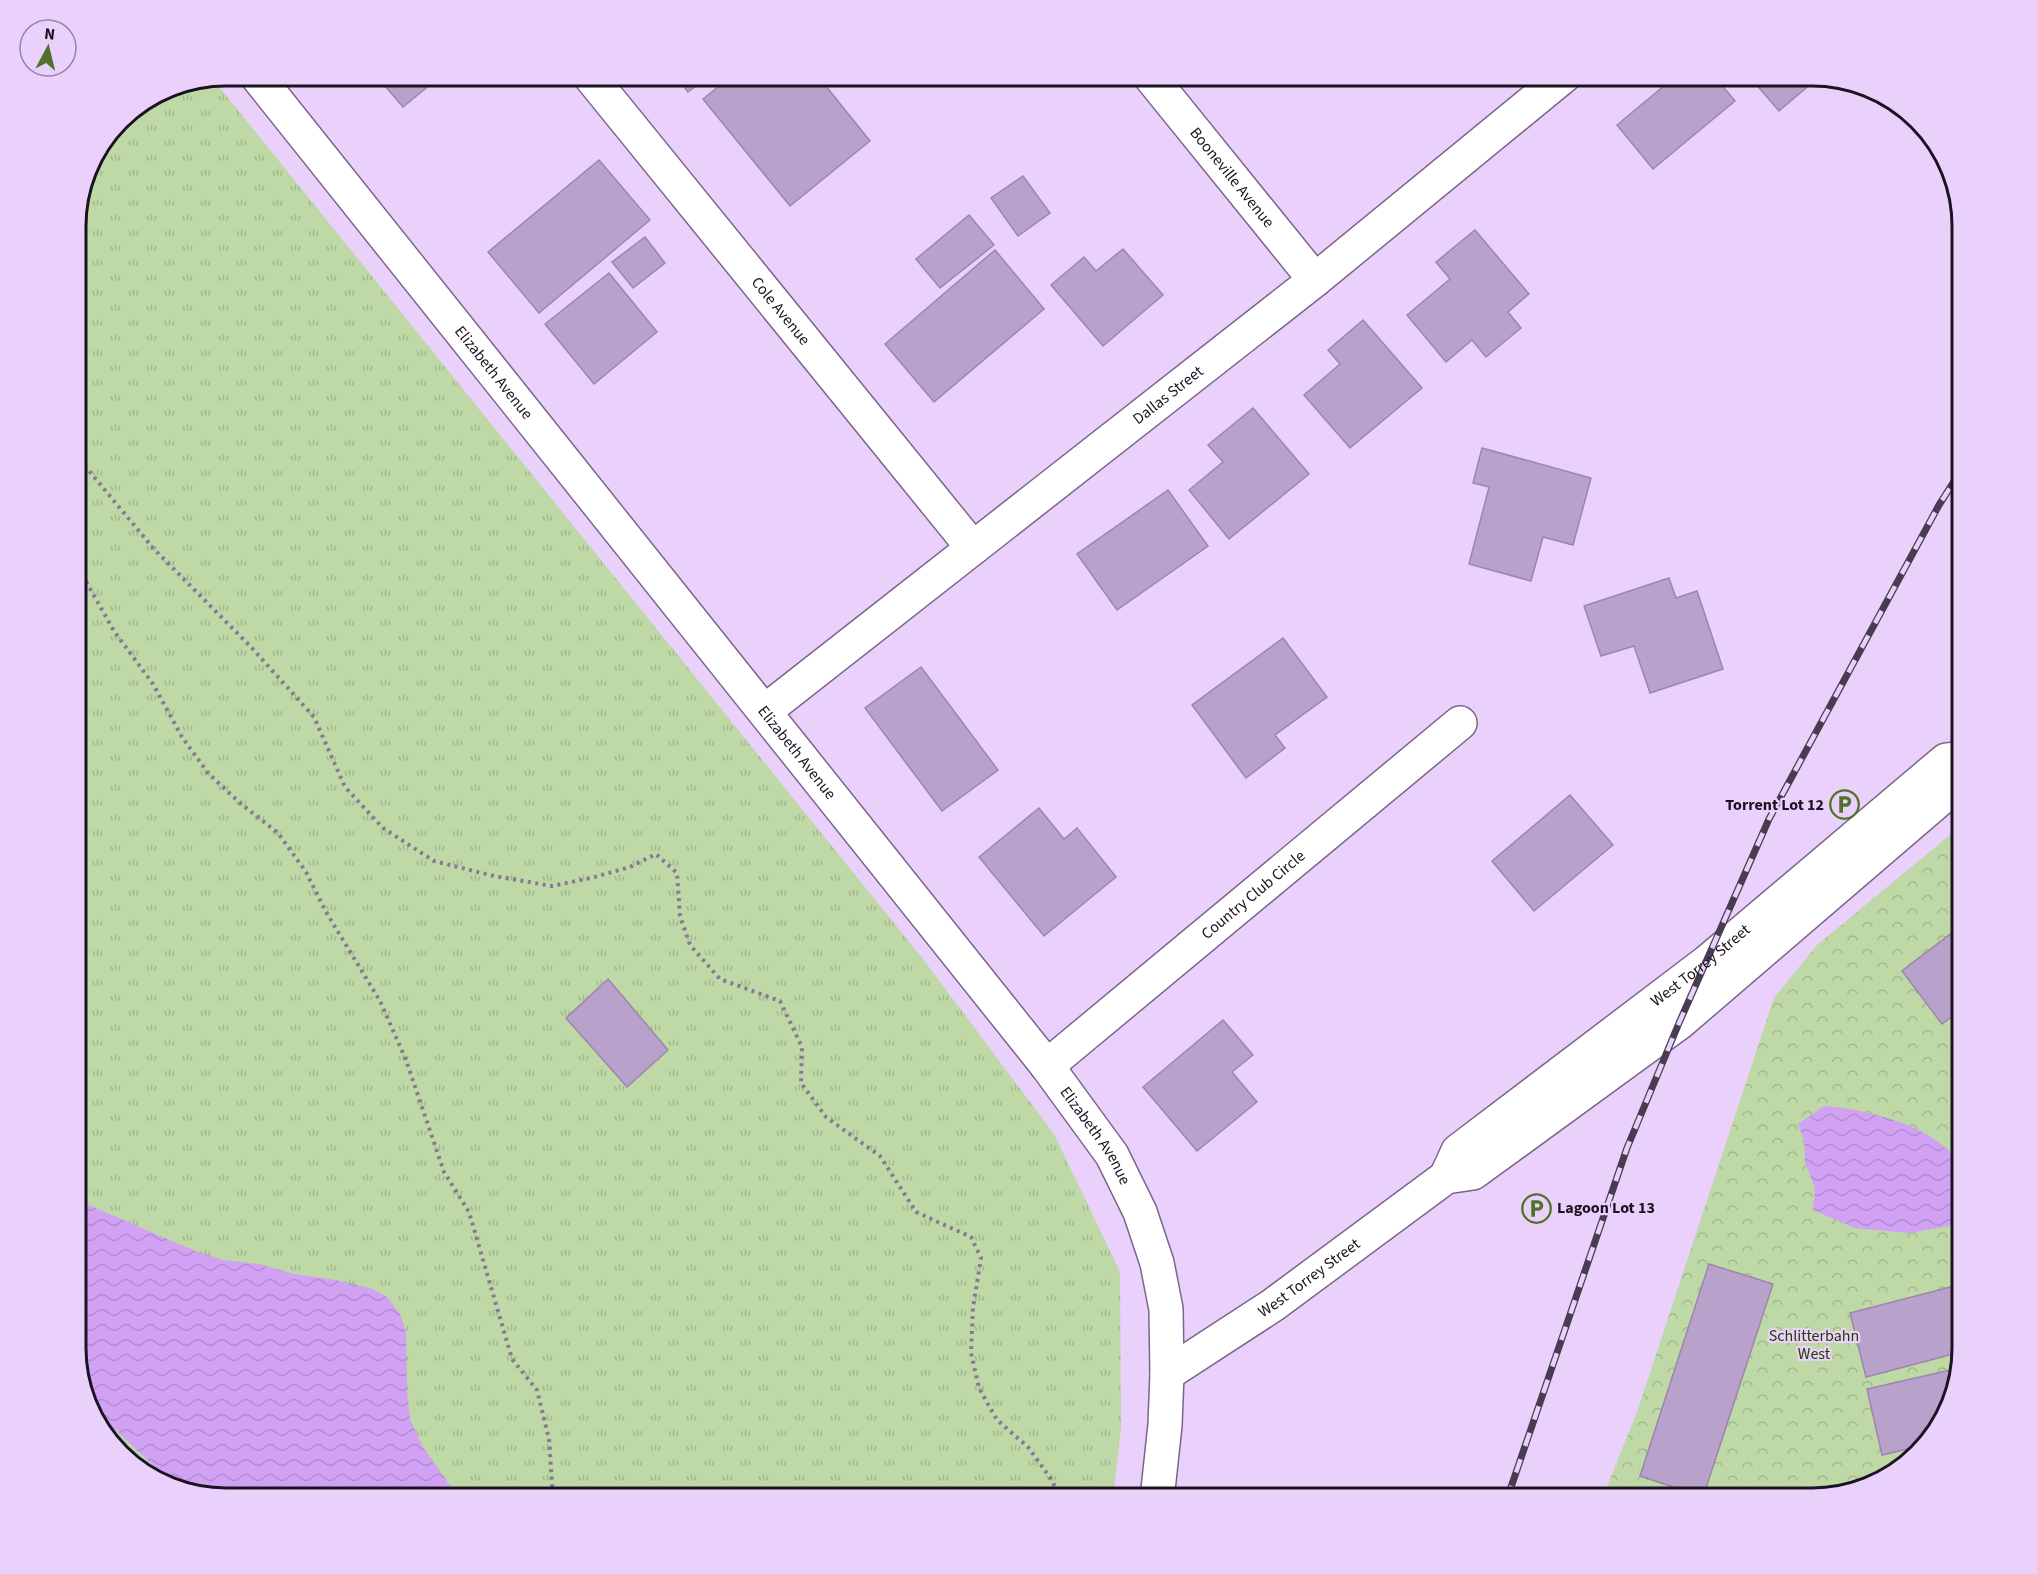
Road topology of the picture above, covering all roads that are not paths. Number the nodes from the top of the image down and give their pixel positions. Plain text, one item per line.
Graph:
1 (265, 86) edge
2 (598, 86) edge
3 (1158, 86) edge
4 (1552, 86) edge
5 (1316, 280) junction
6 (973, 548) junction
7 (765, 711) junction
8 (1460, 723) dead end
9 (1952, 759) edge
10 (1952, 789) edge
11 (1047, 1066) junction
12 (1446, 1177) junction
13 (1167, 1374) junction
14 (1158, 1488) edge

1 - 7 street, Elizabeth Avenue
2 - 6 street, Cole Avenue
3 - 5 street, Booneville Avenue
4 - 5 street, Dallas Street
5 - 6 street, Dallas Street
6 - 7 street, Dallas Street
7 - 11 street, Elizabeth Avenue
8 - 11 street, Country Club Circle
9 - 12 street, West Torrey Street
10 - 12 street, West Torrey Street
11 - 13 street, Elizabeth Avenue
12 - 13 street, West Torrey Street
13 - 14 street, Elizabeth Avenue

